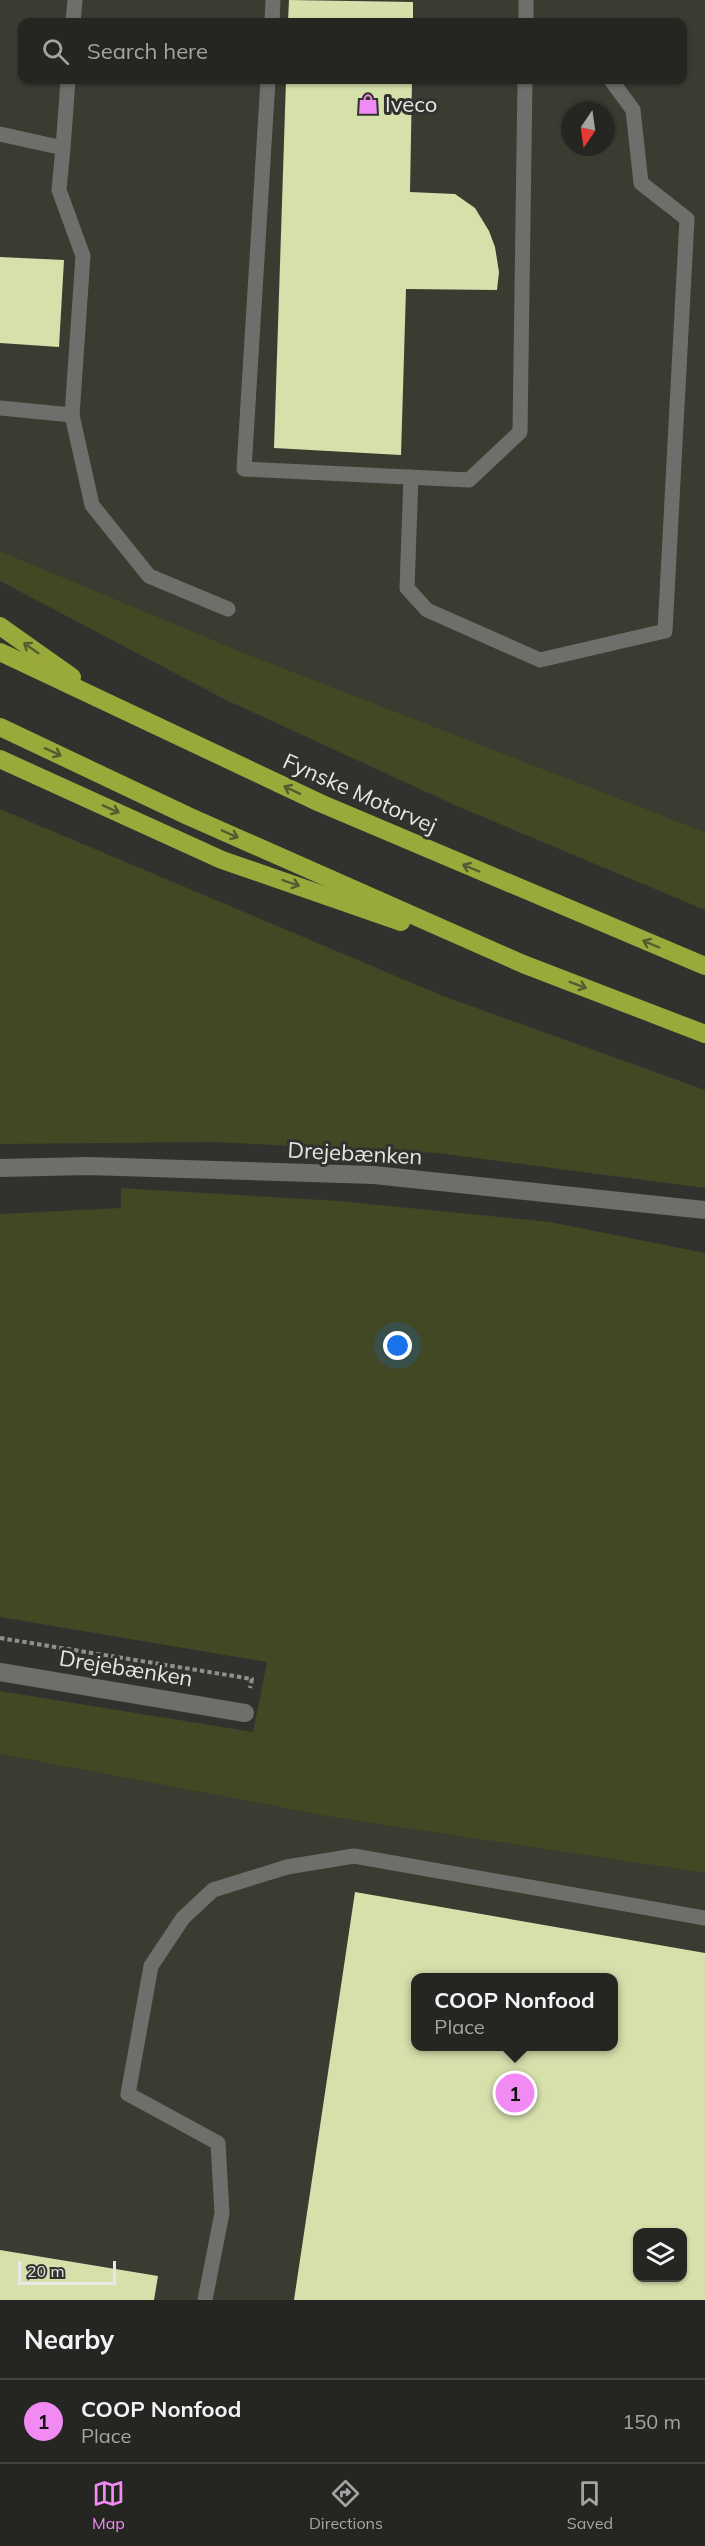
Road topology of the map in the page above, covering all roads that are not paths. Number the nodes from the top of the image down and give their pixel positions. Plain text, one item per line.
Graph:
1 (75, 0) edge
2 (273, 0) edge
3 (526, 0) edge
4 (73, 18) edge
5 (272, 18) edge
6 (526, 18) edge
7 (68, 84) edge
8 (268, 84) edge
9 (525, 84) edge
10 (614, 84) edge
11 (0, 134) edge
12 (63, 148) junction
13 (0, 408) edge
14 (72, 415) junction
15 (411, 477) junction
16 (228, 609) dead end
17 (0, 626) edge
18 (0, 652) edge
19 (112, 706) junction
20 (0, 727) edge
21 (0, 759) edge
22 (523, 964) junction
23 (705, 966) edge
24 (705, 1034) edge
25 (0, 1168) edge
26 (705, 1210) edge
27 (0, 1672) edge
28 (245, 1713) road end
29 (705, 1918) edge
30 (205, 2300) edge

1 - 4 lane
2 - 5 lane
3 - 6 lane
7 - 12 lane
8 - 15 lane
9 - 15 lane
10 - 15 lane
11 - 12 lane
12 - 14 lane
13 - 14 lane
14 - 16 lane
19 -> 17 highway
18 - 19 highway, Fynske Motorvej
23 -> 19 highway, Fynske Motorvej
20 -> 22 highway
21 -> 22 highway
22 -> 24 highway
25 - 26 street, Drejebænken
27 - 28 street, Drejebænken
29 - 30 lane

